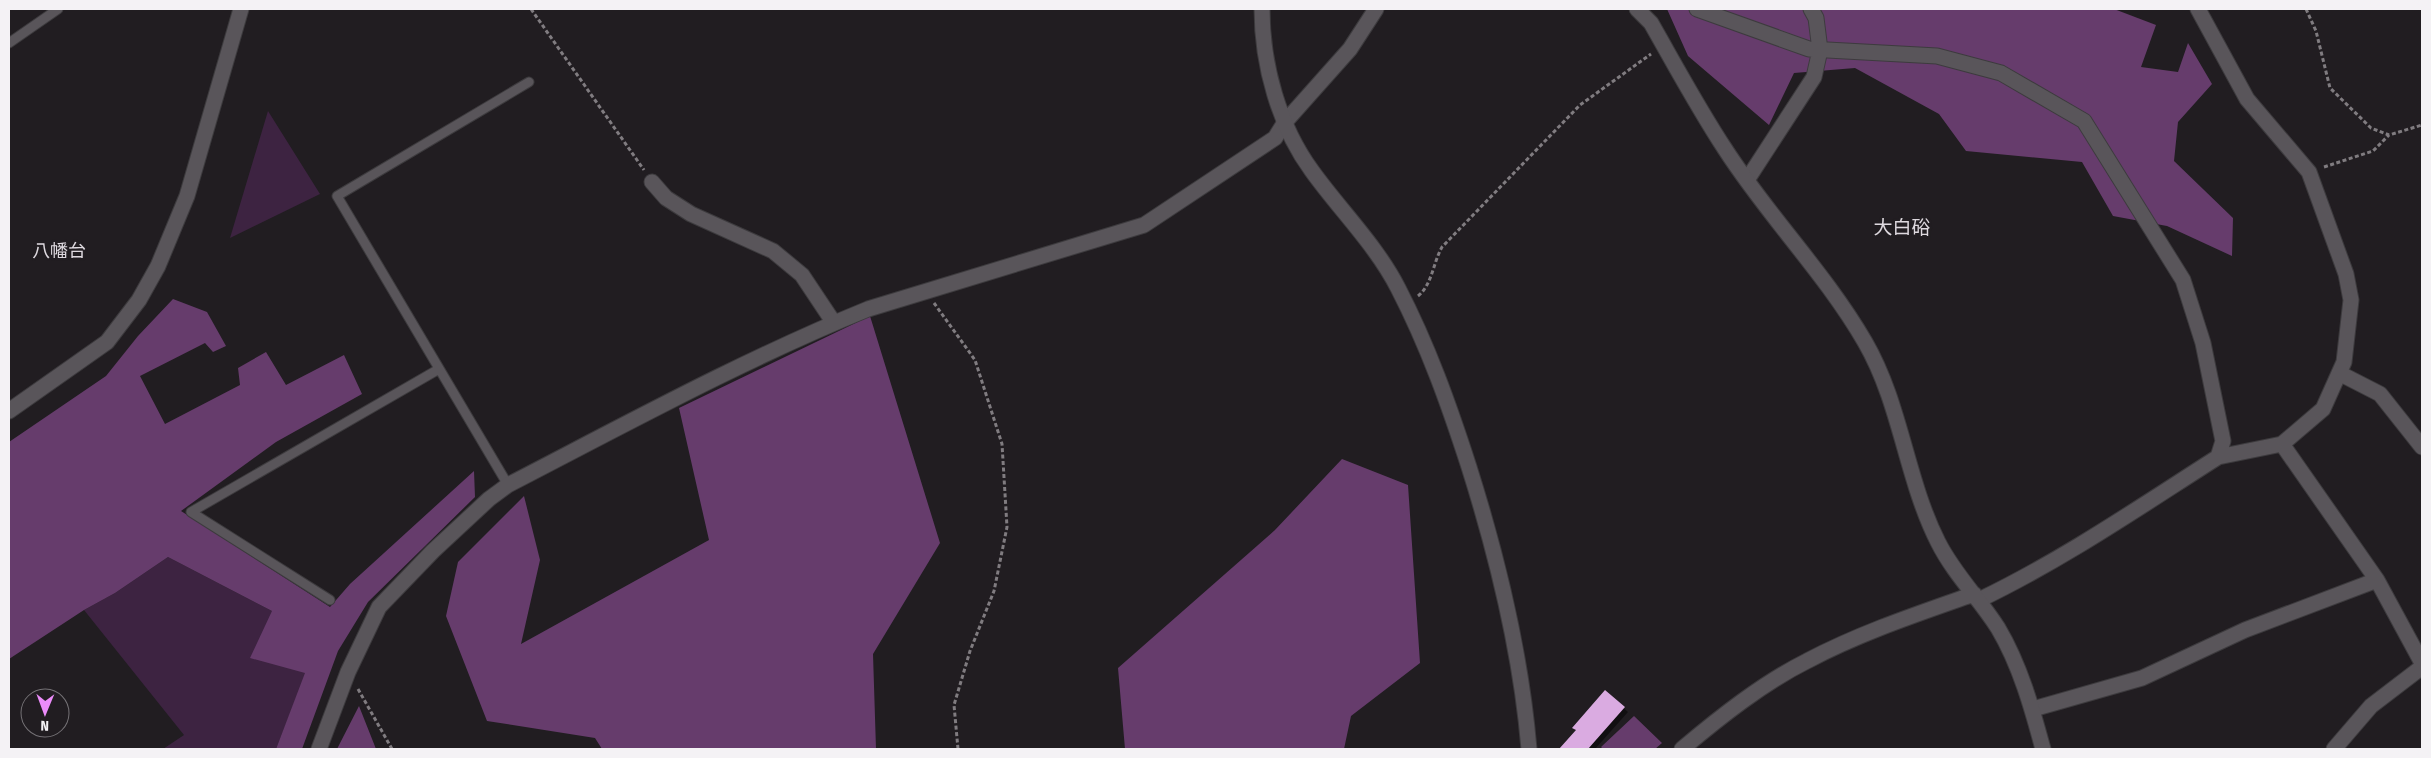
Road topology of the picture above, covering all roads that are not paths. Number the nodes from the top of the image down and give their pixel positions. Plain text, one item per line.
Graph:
1 (58, 9) edge
2 (241, 9) edge
3 (1262, 9) edge
4 (1376, 9) edge
5 (1637, 9) edge
6 (1697, 9) edge
7 (1811, 9) edge
8 (2198, 9) edge
9 (9, 43) edge
10 (1820, 50) junction
11 (529, 82) dead end
12 (1285, 122) junction
13 (1747, 180) junction
14 (652, 182) road end
15 (834, 323) junction
16 (439, 369) junction
17 (2339, 373) junction
18 (9, 411) edge
19 (2282, 444) junction
20 (2422, 447) edge
21 (2218, 457) junction
22 (508, 485) junction
23 (2377, 580) junction
24 (1976, 597) junction
25 (330, 600) dead end
26 (2422, 663) edge
27 (2422, 668) edge
28 (2032, 709) junction
29 (319, 749) edge
30 (1529, 749) edge
31 (1682, 749) edge
32 (2044, 749) edge
33 (2334, 749) edge

1 - 9 lane
2 - 18 street
3 - 12 street
4 - 12 street
5 - 13 street
6 - 10 street
7 - 10 street
8 - 17 street
10 - 13 street
10 - 21 street
11 - 16 lane
12 - 15 street
12 - 30 street
13 - 24 street
14 - 15 street
15 - 22 street
16 - 22 lane
16 - 25 lane
17 - 19 street
17 - 20 street
19 - 21 street
19 - 23 street
21 - 24 street
22 - 29 street
23 - 26 street
23 - 28 street
24 - 28 street
24 - 31 street
27 - 33 street
28 - 32 street

